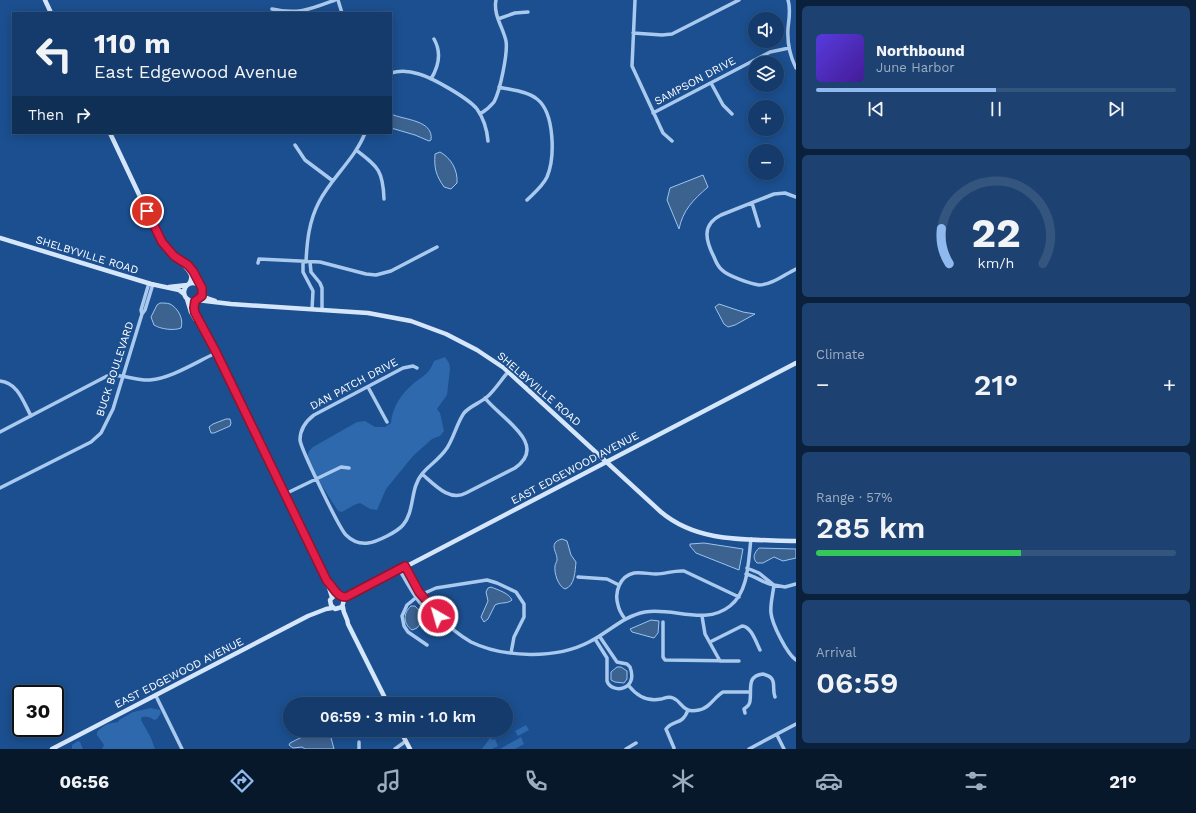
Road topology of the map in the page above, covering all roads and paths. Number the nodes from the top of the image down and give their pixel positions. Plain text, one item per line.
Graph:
1 (45, 0) edge
2 (336, 0) edge
3 (496, 0) edge
4 (635, 0) edge
5 (739, 0) edge
6 (788, 0) edge
7 (272, 9) dead end
8 (51, 12) edge
9 (342, 12) edge
10 (528, 12) dead end
11 (498, 20) junction
12 (633, 33) junction
13 (434, 39) dead end
14 (789, 48) junction
15 (796, 68) edge
16 (392, 73) edge
17 (431, 80) junction
18 (711, 83) junction
19 (499, 87) junction
20 (653, 113) junction
21 (480, 114) junction
22 (732, 114) dead end
23 (110, 134) edge
24 (364, 134) edge
25 (488, 141) dead end
26 (672, 141) dead end
27 (295, 145) dead end
28 (356, 150) junction
29 (333, 181) junction
30 (796, 197) edge
31 (384, 199) dead end
32 (527, 200) dead end
33 (752, 203) junction
34 (759, 226) dead end
35 (0, 238) edge
36 (437, 247) dead end
37 (180, 261) junction
38 (306, 262) junction
39 (258, 263) dead end
40 (796, 269) edge
41 (151, 283) junction
42 (188, 285) junction
43 (200, 285) junction
44 (169, 287) junction
45 (202, 293) junction
46 (184, 294) junction
47 (187, 299) junction
48 (196, 301) junction
49 (219, 302) junction
50 (312, 309) junction
51 (322, 310) junction
52 (198, 321) junction
53 (216, 352) junction
54 (796, 363) edge
55 (417, 368) dead end
56 (508, 372) junction
57 (124, 376) junction
58 (0, 381) edge
59 (368, 387) junction
60 (485, 398) junction
61 (31, 416) junction
62 (387, 422) dead end
63 (0, 432) edge
64 (606, 462) junction
65 (349, 468) dead end
66 (422, 474) junction
67 (317, 478) junction
68 (0, 488) edge
69 (285, 494) junction
70 (751, 539) junction
71 (796, 541) edge
72 (405, 566) junction
73 (747, 568) junction
74 (399, 570) junction
75 (746, 574) junction
76 (578, 577) dead end
77 (327, 581) junction
78 (796, 584) edge
79 (619, 585) junction
80 (774, 585) junction
81 (361, 590) junction
82 (340, 596) junction
83 (418, 596) junction
84 (739, 597) junction
85 (331, 599) junction
86 (344, 605) junction
87 (334, 608) junction
88 (315, 613) junction
89 (702, 616) junction
90 (625, 620) junction
91 (663, 622) dead end
92 (348, 624) junction
93 (600, 637) junction
94 (595, 639) junction
95 (710, 642) junction
96 (427, 645) dead end
97 (760, 650) dead end
98 (511, 653) junction
99 (796, 660) edge
100 (720, 661) junction
101 (739, 661) dead end
102 (629, 686) junction
103 (750, 692) junction
104 (156, 696) junction
105 (384, 697) edge
106 (775, 697) dead end
107 (688, 710) junction
108 (745, 713) dead end
109 (796, 724) edge
110 (777, 735) junction
111 (404, 737) edge
112 (406, 741) junction
113 (359, 742) dead end
114 (636, 743) dead end
115 (674, 748) dead end
116 (52, 749) edge
117 (182, 749) edge
118 (359, 749) edge
119 (395, 749) edge
120 (410, 749) edge
121 (626, 749) edge
122 (749, 749) edge
123 (784, 749) edge

1 - 8 main road
2 - 7 street
2 - 9 street
3 - 11 street
4 - 12 street
5 - 12 street
6 - 14 street
10 - 11 street
11 - 19 street
12 - 20 street
13 - 17 street
14 - 15 street
14 - 18 street, SAMPSON DRIVE
16 - 17 street
17 - 21 street
18 - 20 street, SAMPSON DRIVE
18 - 22 street
19 - 21 street
19 - 32 street
20 - 26 street
21 - 25 street
23 - 37 main road
24 - 28 street
27 - 29 street
28 - 29 street
28 - 31 street
29 - 38 street
30 - 33 street
33 - 34 street
33 - 40 street
35 - 41 main road, SHELBYVILLE ROAD
36 - 38 street
37 - 42 main road
37 - 43 main road
38 - 39 street
38 - 50 street
38 - 51 street
41 - 44 main road, SHELBYVILLE ROAD
41 - 57 street, BUCK BOULEVARD
42 - 43 main road
42 - 44 main road
42 - 46 main road
43 - 45 main road
44 - 46 main road
45 - 48 main road
45 - 49 main road
46 - 47 main road
47 - 48 main road
47 - 52 main road
48 - 49 main road, SHELBYVILLE ROAD
48 - 52 main road
49 - 50 main road, SHELBYVILLE ROAD
50 - 51 main road, SHELBYVILLE ROAD
51 - 56 main road, SHELBYVILLE ROAD
52 - 53 main road
53 - 57 street
53 - 69 main road
54 - 64 main road, EAST EDGEWOOD AVENUE
55 - 59 street, DAN PATCH DRIVE
56 - 60 street
56 - 64 main road, SHELBYVILLE ROAD
57 - 61 street
57 - 68 street, BUCK BOULEVARD
58 - 61 street
59 - 62 street
59 - 67 street, DAN PATCH DRIVE
60 - 66 street
60 - 66 street
61 - 63 street
64 - 70 main road, SHELBYVILLE ROAD
64 - 72 main road, EAST EDGEWOOD AVENUE
65 - 67 street
66 - 67 street
67 - 69 street
69 - 77 main road
70 - 71 main road, SHELBYVILLE ROAD
70 - 73 street
72 - 74 main road, EAST EDGEWOOD AVENUE
72 - 83 street
73 - 75 street
73 - 80 street
74 - 81 main road, EAST EDGEWOOD AVENUE
74 - 83 street
75 - 80 street
75 - 84 street
76 - 79 street
77 - 82 main road
77 - 85 main road
78 - 80 street
79 - 84 street
79 - 90 street
80 - 99 street
81 - 82 main road
81 - 86 main road
82 - 85 main road
82 - 86 main road
83 - 96 street
83 - 98 street
83 - 98 street
84 - 89 street
85 - 87 main road
85 - 88 main road
86 - 87 main road
86 - 92 main road
87 - 88 main road
87 - 92 main road
88 - 104 main road, EAST EDGEWOOD AVENUE
89 - 90 street
89 - 95 street
90 - 93 street
91 - 100 street
92 - 105 main road
93 - 94 street
93 - 102 street
94 - 98 street
94 - 102 street
95 - 97 street
95 - 100 street
100 - 101 street
102 - 107 street
103 - 106 street
103 - 107 street
103 - 108 street
104 - 116 main road, EAST EDGEWOOD AVENUE
104 - 117 street
107 - 115 street
109 - 110 street
110 - 122 street
110 - 123 street
111 - 112 main road
112 - 119 street
112 - 120 main road
113 - 118 street
114 - 121 street

